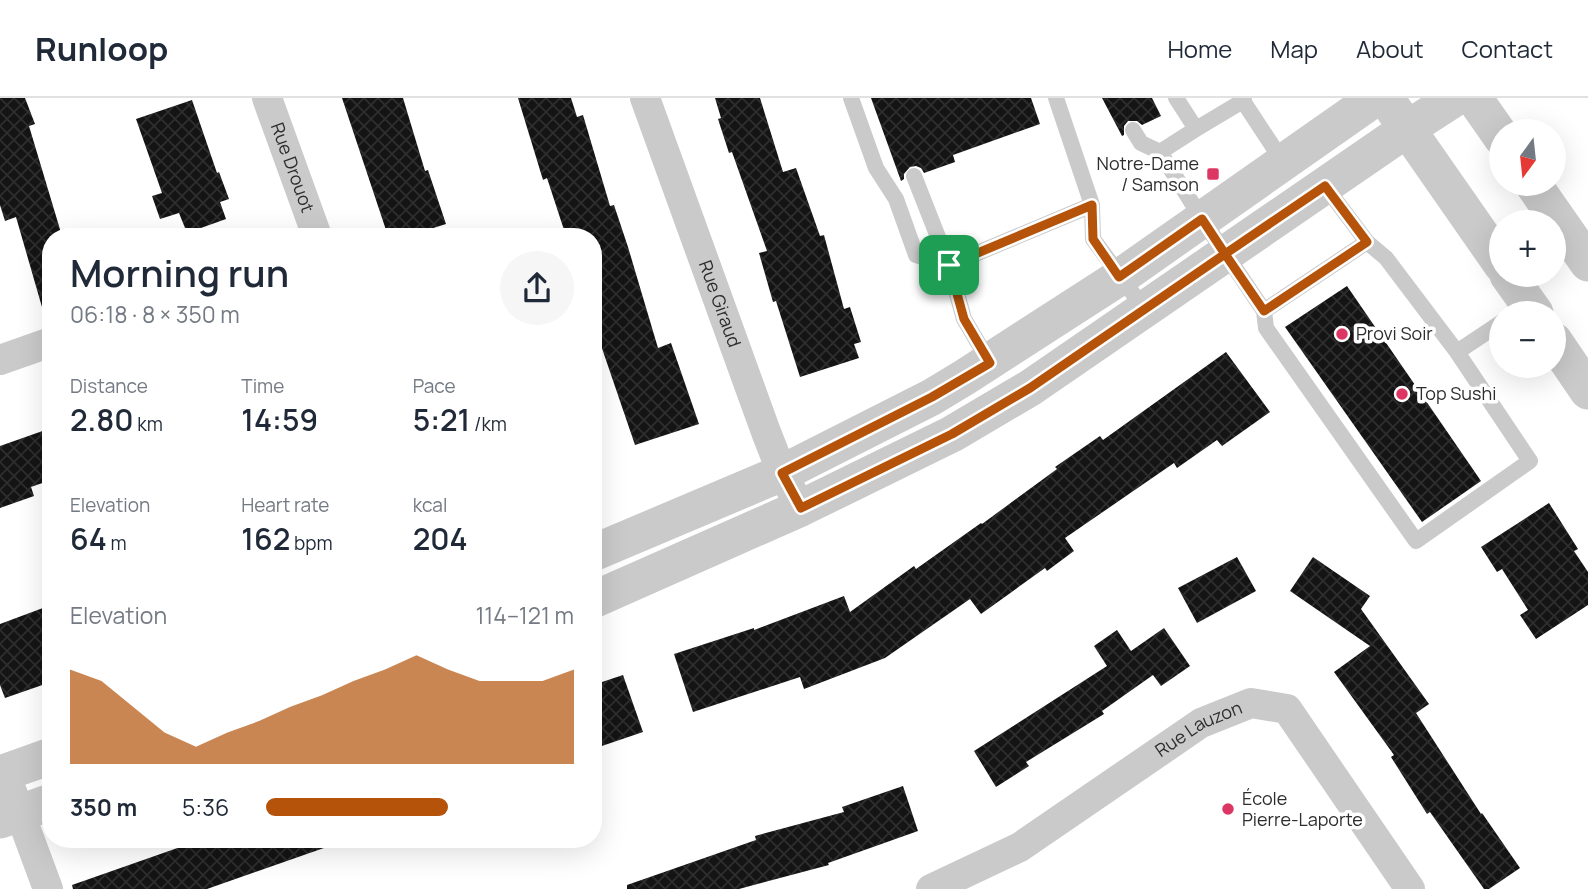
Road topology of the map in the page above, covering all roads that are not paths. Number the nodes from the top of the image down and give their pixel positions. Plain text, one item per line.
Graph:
1 (267, 98) edge
2 (645, 98) edge
3 (851, 98) edge
4 (1056, 98) edge
5 (1176, 98) edge
6 (1374, 98) edge
7 (1385, 98) edge
8 (1455, 98) edge
9 (1474, 98) edge
10 (1244, 99) edge
11 (1489, 119) edge
12 (1196, 129) junction
13 (1408, 129) junction
14 (1133, 130) dead end
15 (1160, 152) junction
16 (1283, 162) junction
17 (914, 176) dead end
18 (1325, 186) junction
19 (1541, 196) edge
20 (1092, 205) junction
21 (1202, 219) junction
22 (314, 228) edge
23 (1367, 242) junction
24 (1489, 246) edge
25 (1225, 254) junction
26 (1588, 263) edge
27 (949, 265) junction
28 (1119, 277) junction
29 (1145, 310) junction
30 (1264, 311) junction
31 (1489, 327) edge
32 (42, 345) edge
33 (1457, 352) junction
34 (1566, 359) edge
35 (0, 360) edge
36 (990, 363) junction
37 (1588, 391) edge
38 (782, 473) junction
39 (801, 508) junction
40 (602, 549) edge
41 (602, 596) edge
42 (42, 759) edge
43 (2, 774) edge
44 (23, 812) edge
45 (48, 889) edge
46 (931, 889) edge
47 (1410, 889) edge

1 - 22 street, Rue Drouot
2 - 38 street, Rue Giraud
3 - 27 lane
4 - 20 lane
5 - 12 lane
6 - 16 street
7 - 13 street
8 - 13 street
9 - 11 street
10 - 12 lane
10 - 16 lane
12 - 15 lane
13 - 18 street
13 - 24 street
14 - 15 lane
15 - 21 lane
16 - 21 street
17 - 27 lane
18 - 23 lane
18 - 25 street
19 - 26 street
20 - 27 lane
20 - 28 lane
21 - 25 lane
21 - 28 street
23 - 30 lane
23 - 33 lane
25 - 29 street
25 - 30 lane
27 - 36 lane
28 - 29 lane
28 - 36 street
29 - 39 street
30 - 33 lane
31 - 33 lane
32 - 35 street
34 - 37 street
36 - 38 street
38 - 39 street, Rue Giraud
38 - 40 street
39 - 41 street
42 - 43 street
43 - 44 street
44 - 45 street
46 - 47 street, Rue Lauzon

